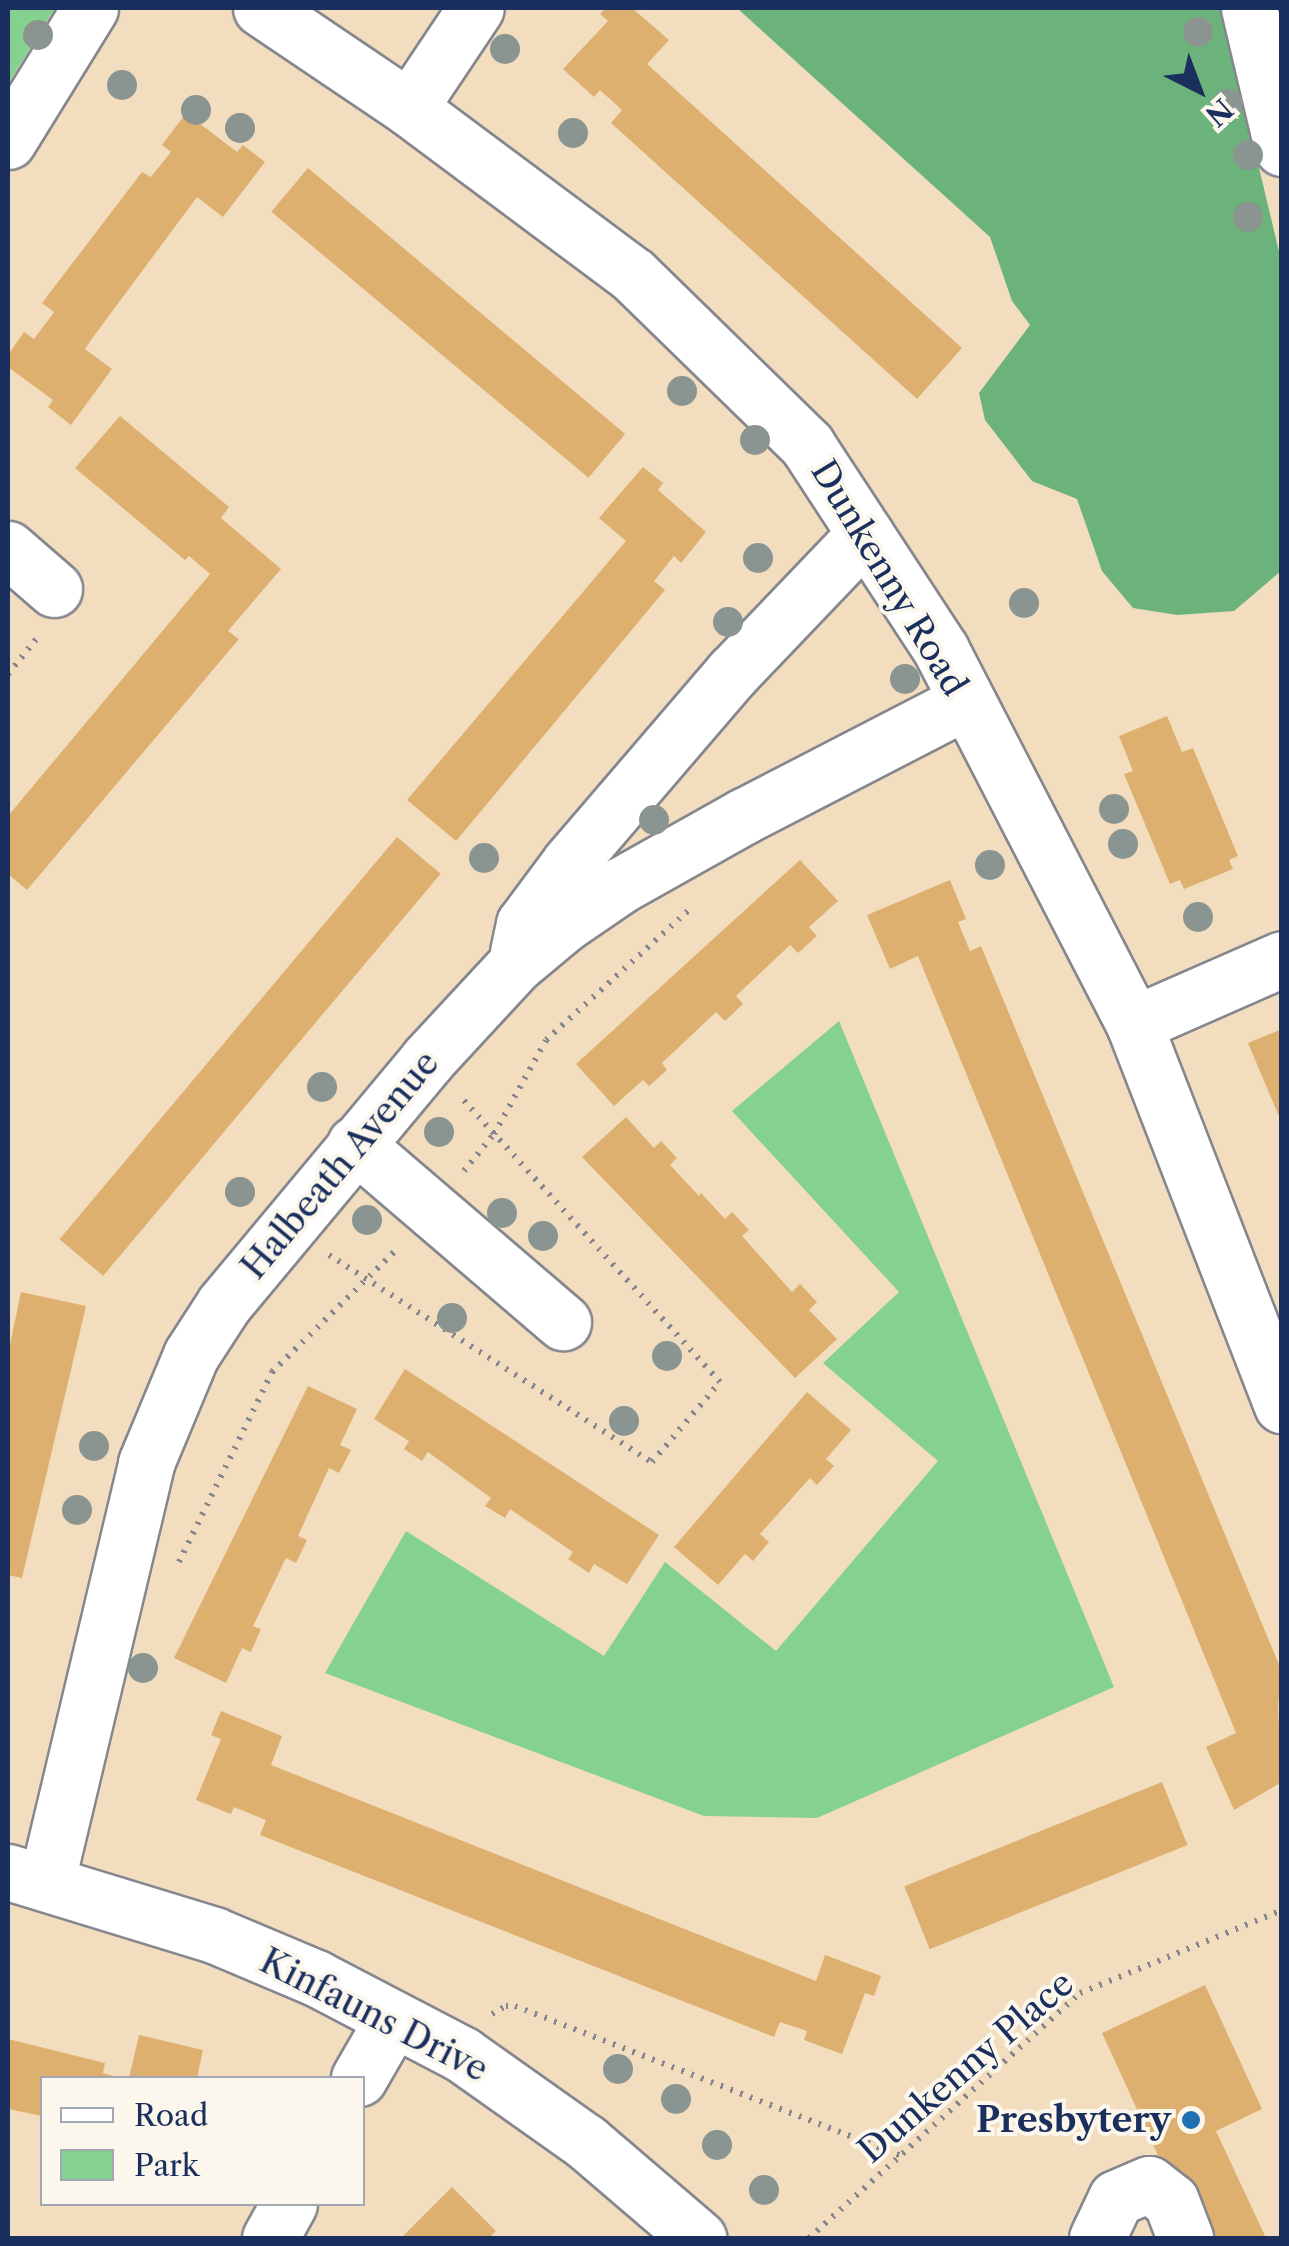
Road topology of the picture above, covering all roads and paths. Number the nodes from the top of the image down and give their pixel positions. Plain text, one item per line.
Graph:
1 (90, 8) edge
2 (261, 8) edge
3 (476, 8) edge
4 (1249, 8) edge
5 (410, 108) junction
6 (8, 141) edge
7 (1282, 148) edge
8 (866, 534) junction
9 (8, 549) edge
10 (54, 589) dead end
11 (965, 702) junction
12 (1282, 959) edge
13 (516, 964) junction
14 (1134, 1024) junction
15 (356, 1144) junction
16 (563, 1322) dead end
17 (1282, 1405) edge
18 (27, 1876) edge
19 (1282, 1910) edge
20 (393, 2018) junction
21 (463, 2055) junction
22 (360, 2076) edge
23 (900, 2155) junction
24 (288, 2206) edge
25 (270, 2238) edge
26 (698, 2238) edge
27 (808, 2238) edge
28 (1097, 2238) edge
29 (1185, 2238) edge

1 - 6 street
2 - 5 street, Dunkenny Road
3 - 5 street
4 - 7 street
5 - 8 street, Dunkenny Road
8 - 11 street, Dunkenny Road
8 - 13 street
9 - 10 street
11 - 13 street, Halbeath Avenue
11 - 14 street, Dunkenny Road
12 - 14 street
13 - 15 street, Halbeath Avenue
14 - 17 street, Dunkenny Road
15 - 16 street
15 - 18 street, Halbeath Avenue
18 - 20 street, Kinfauns Drive
19 - 23 path, Dunkenny Place
20 - 21 street, Kinfauns Drive
20 - 22 street
21 - 23 path
21 - 26 street, Kinfauns Drive
23 - 27 path, Dunkenny Place
24 - 25 street
28 - 29 street

